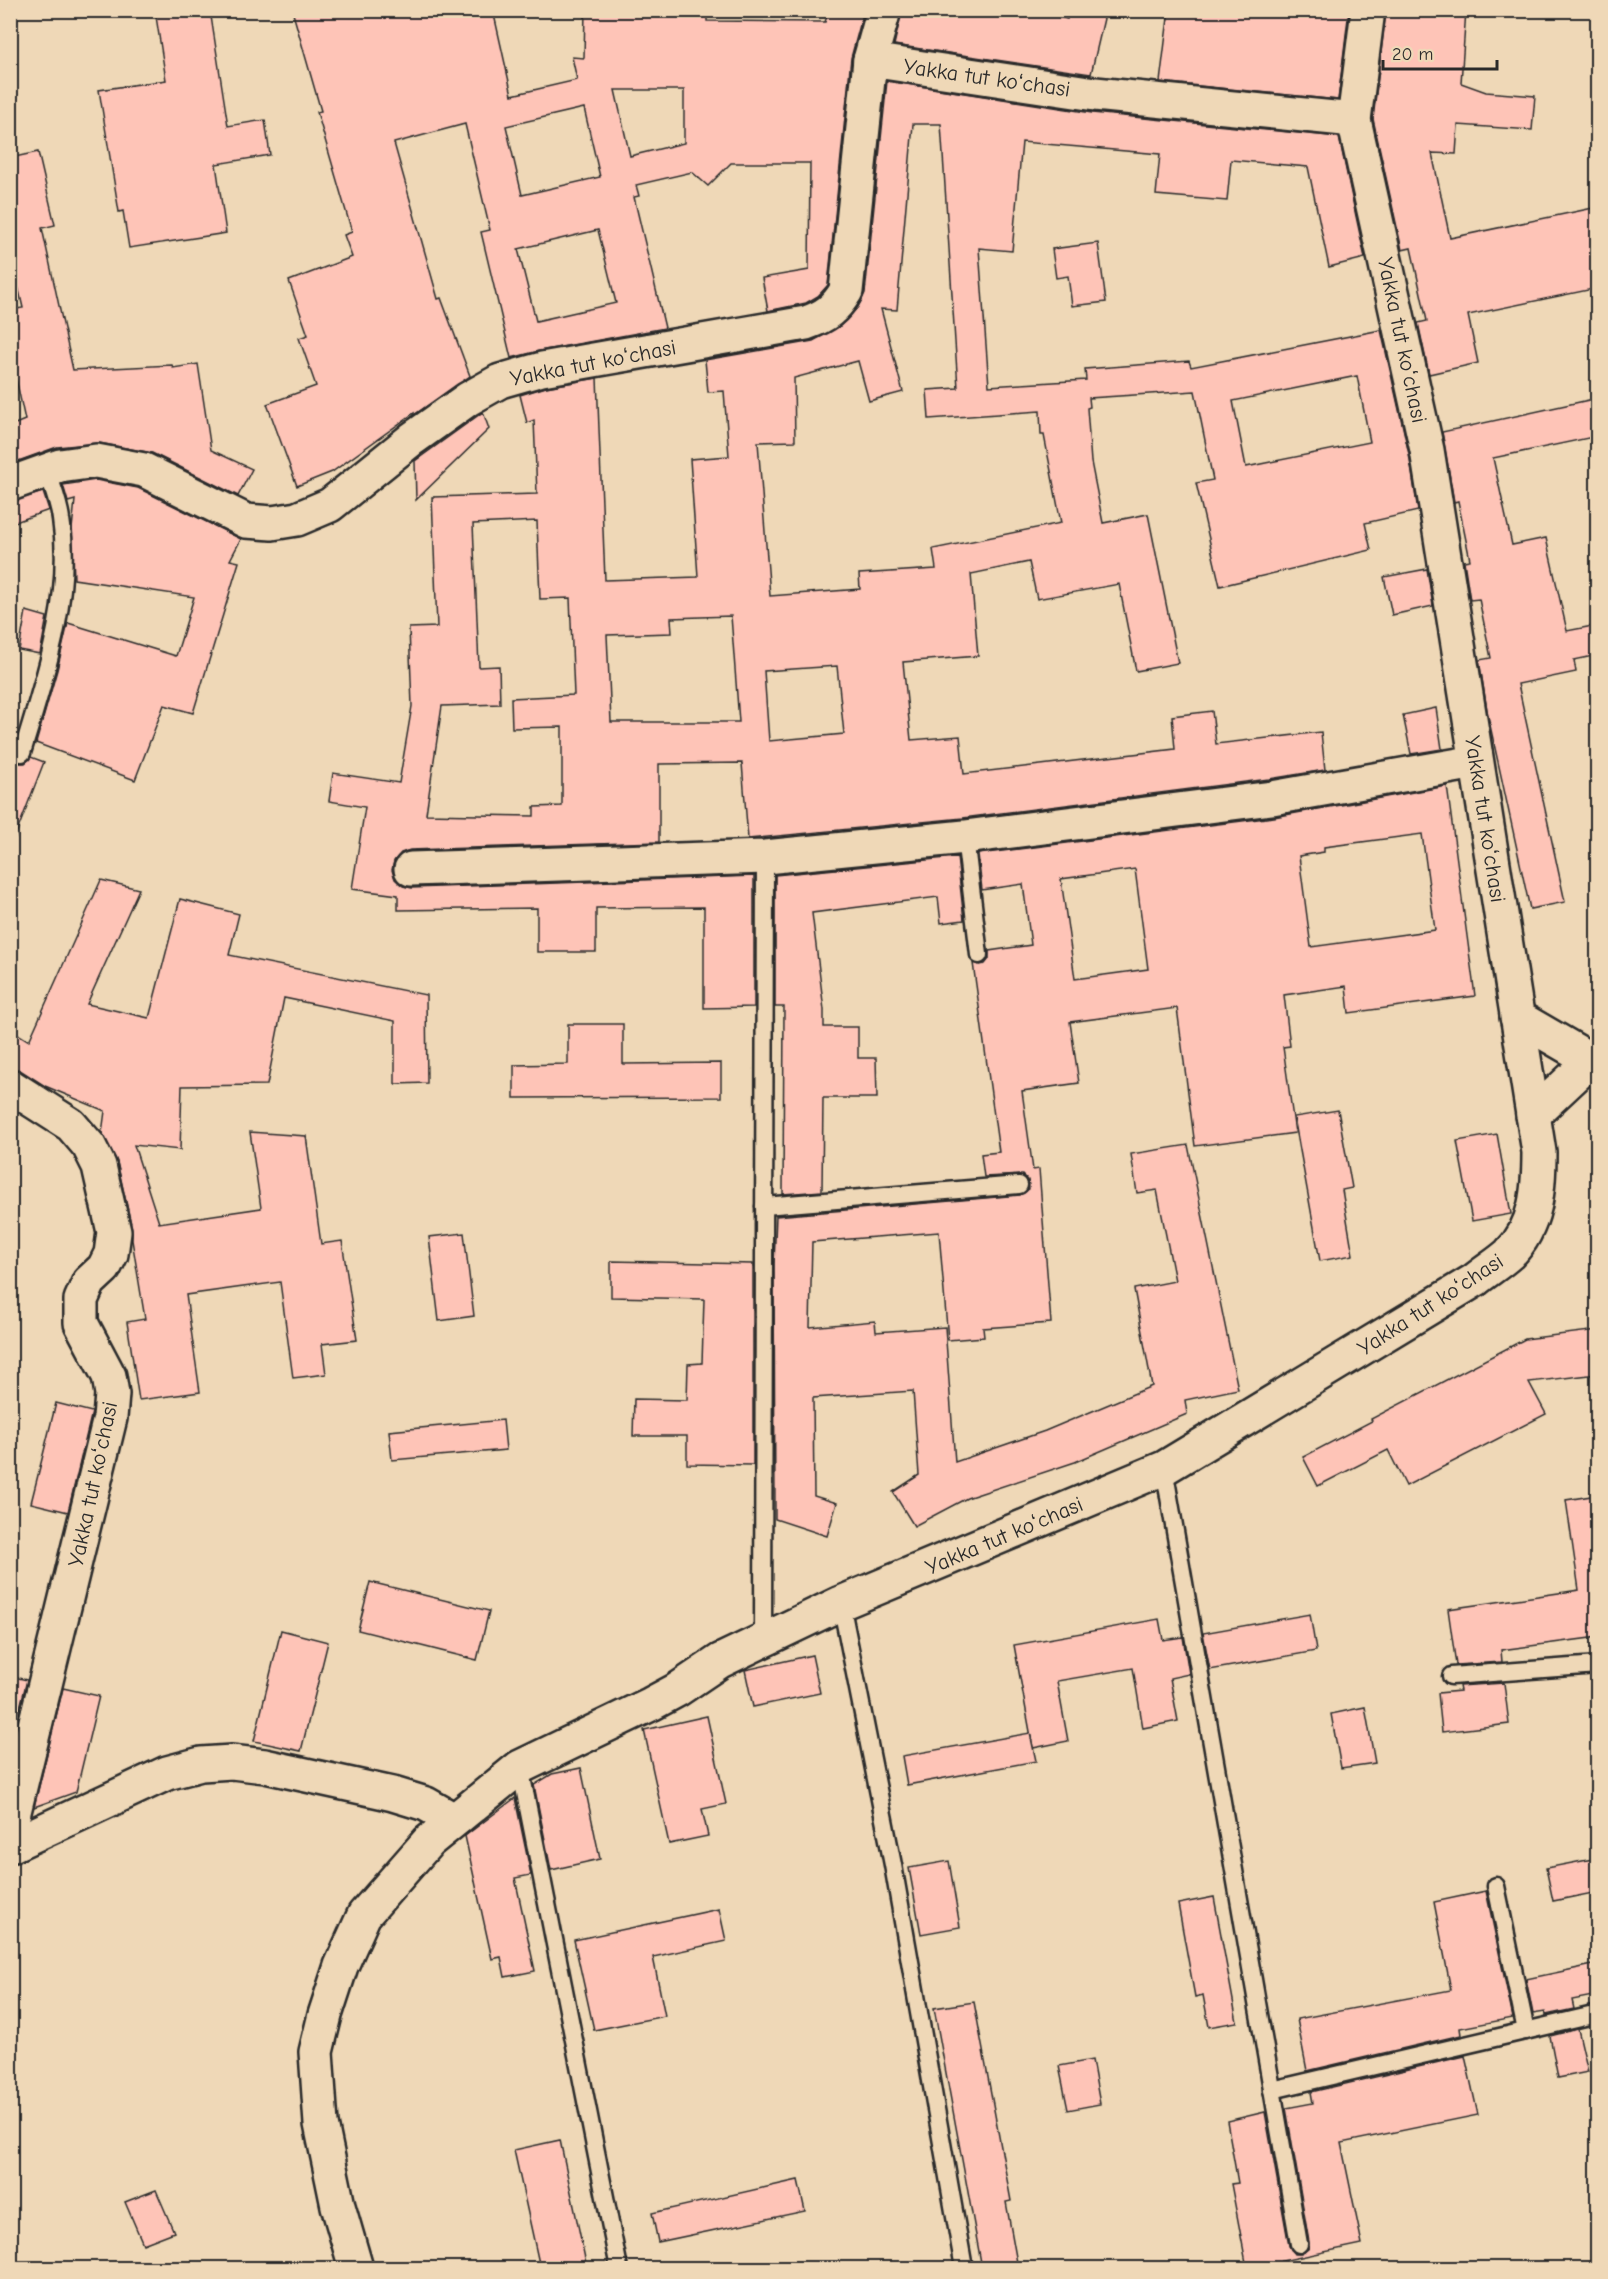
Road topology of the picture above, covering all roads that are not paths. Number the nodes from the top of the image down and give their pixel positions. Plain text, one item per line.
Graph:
1 (884, 10) edge
2 (1368, 10) edge
3 (870, 60) junction
4 (1354, 120) junction
5 (48, 470) junction
6 (10, 484) edge
7 (22, 753) dead end
8 (1476, 762) junction
9 (964, 837) junction
10 (765, 857) junction
11 (411, 869) dead end
12 (979, 955) dead end
13 (1517, 1017) junction
14 (1595, 1060) edge
15 (10, 1086) edge
16 (1533, 1115) junction
17 (1019, 1185) dead end
18 (764, 1206) junction
19 (1164, 1468) junction
20 (841, 1603) junction
21 (763, 1641) junction
22 (1598, 1665) edge
23 (1451, 1676) dead end
24 (520, 1767) junction
25 (454, 1820) junction
26 (10, 1828) edge
27 (10, 1846) edge
28 (1496, 1886) dead end
29 (1598, 2014) edge
30 (1526, 2031) junction
31 (1272, 2090) junction
32 (1299, 2244) dead end
33 (356, 2268) edge
34 (618, 2268) edge
35 (964, 2268) edge

1 - 3 street, Yakka tut koʻchasi
2 - 4 street, Yakka tut koʻchasi
3 - 4 street, Yakka tut koʻchasi
3 - 5 street, Yakka tut koʻchasi
4 - 8 street, Yakka tut koʻchasi
5 - 6 street, Yakka tut koʻchasi
5 - 7 lane
8 - 9 street
8 - 13 street, Yakka tut koʻchasi
9 - 10 street
9 - 12 lane
10 - 11 street
10 - 18 lane
13 - 14 street
13 - 16 street, Yakka tut koʻchasi
14 - 16 street
15 - 26 street, Yakka tut koʻchasi
16 - 19 street, Yakka tut koʻchasi
17 - 18 lane
18 - 21 lane
19 - 20 street, Yakka tut koʻchasi
19 - 31 lane
20 - 21 street, Yakka tut koʻchasi
20 - 35 lane
21 - 24 street, Yakka tut koʻchasi
22 - 23 lane
24 - 25 street, Yakka tut koʻchasi
24 - 34 lane
25 - 27 street
25 - 33 street, Yakka tut koʻchasi
28 - 30 lane
29 - 30 lane
30 - 31 lane
31 - 32 lane

